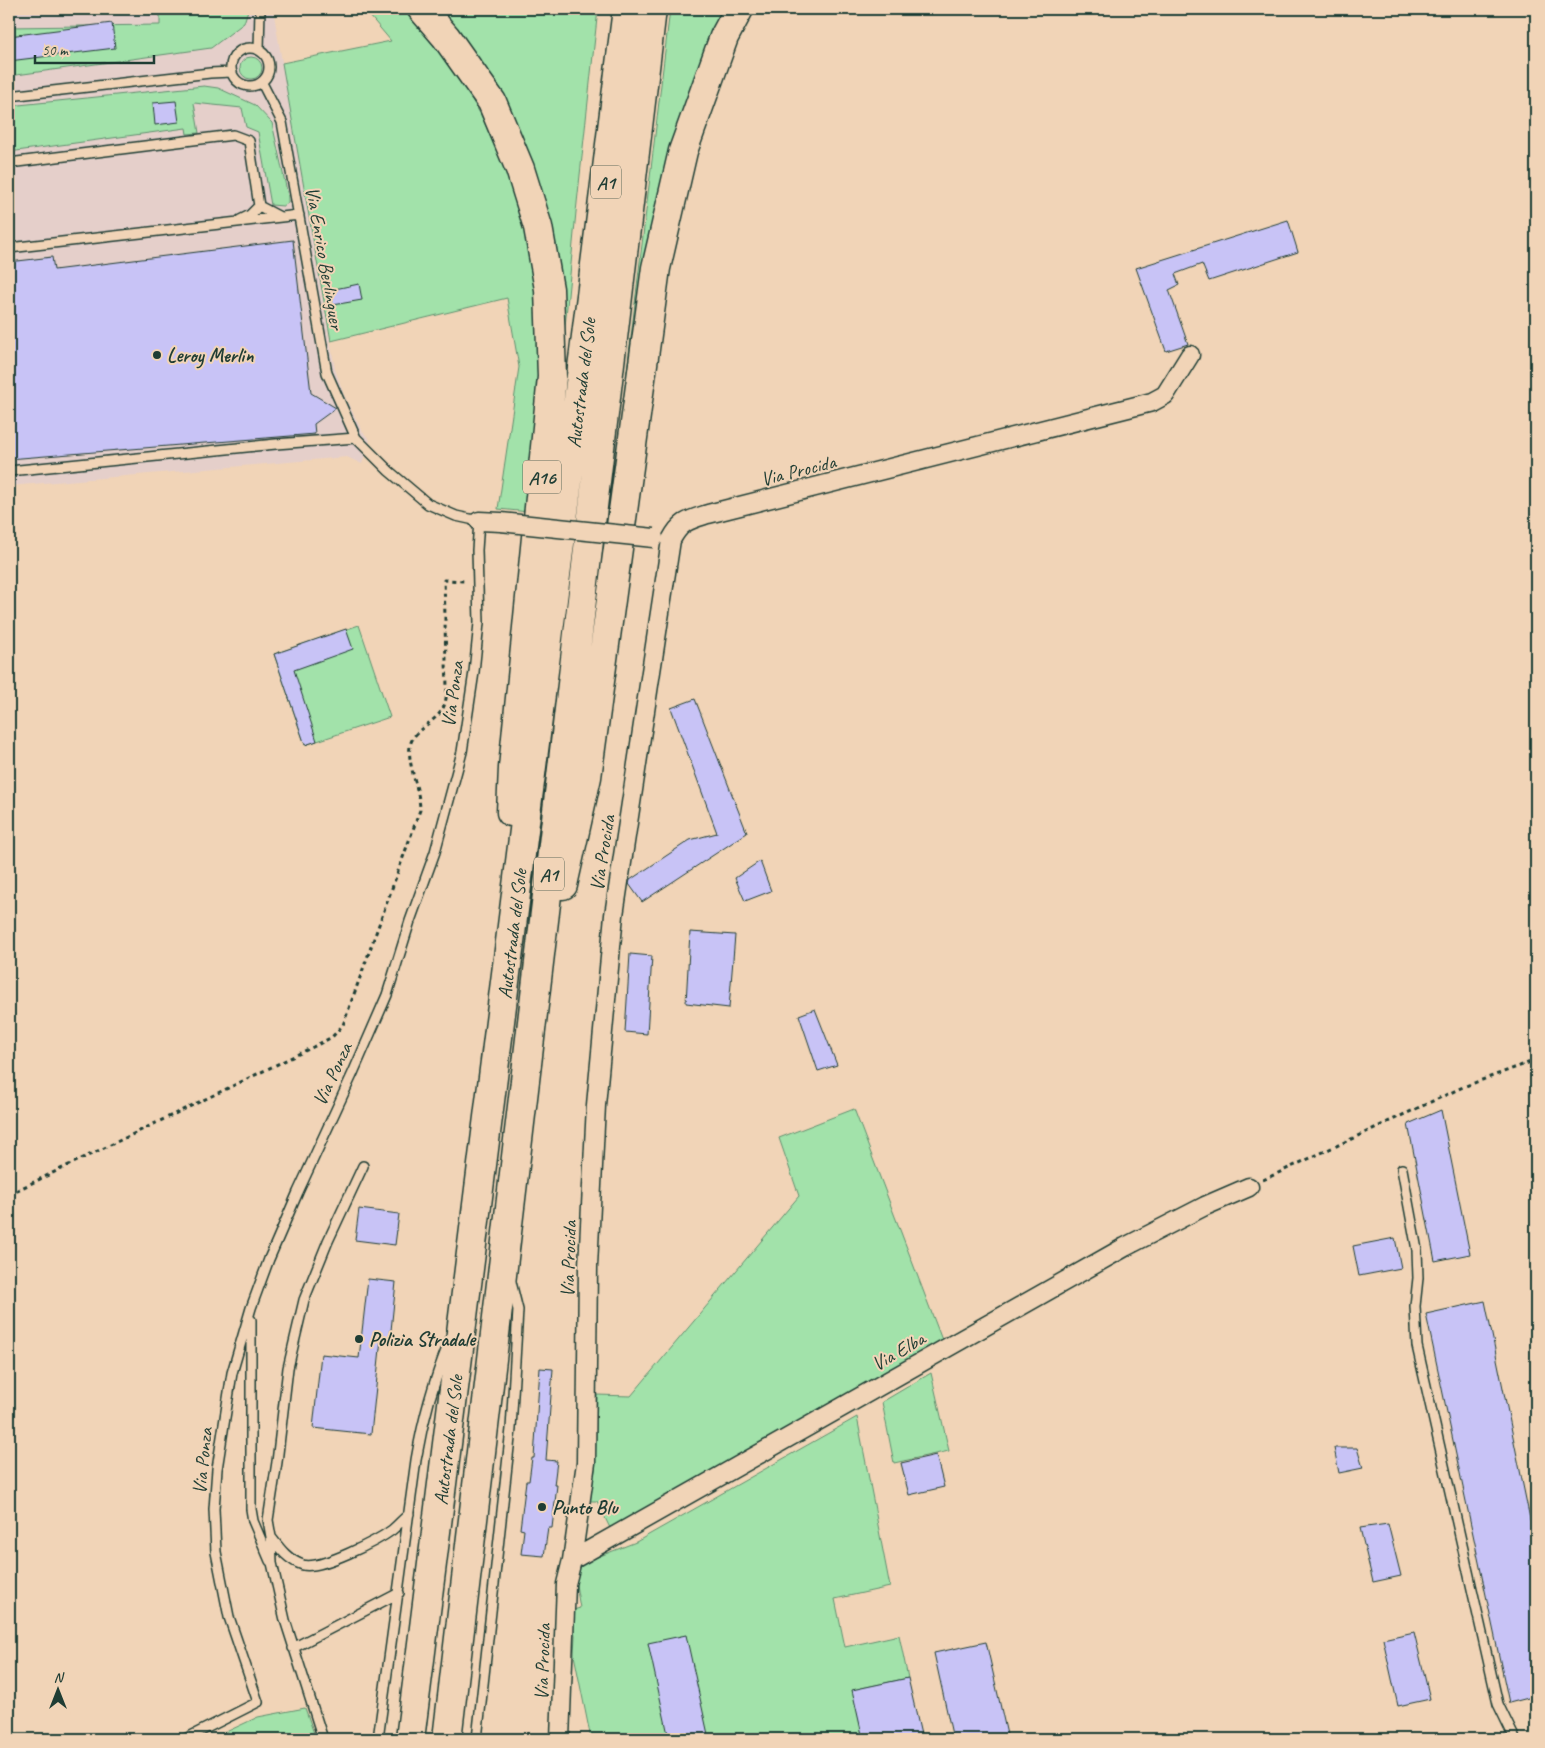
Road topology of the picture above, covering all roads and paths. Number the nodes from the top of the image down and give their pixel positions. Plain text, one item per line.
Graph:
1 (260, 9) edge
2 (422, 9) edge
3 (627, 9) edge
4 (652, 9) edge
5 (739, 9) edge
6 (259, 50) junction
7 (232, 72) junction
8 (262, 83) junction
9 (9, 96) edge
10 (9, 163) edge
11 (259, 206) junction
12 (299, 215) junction
13 (280, 217) junction
14 (235, 222) junction
15 (9, 248) edge
16 (1190, 355) dead end
17 (356, 438) junction
18 (9, 471) edge
19 (479, 521) junction
20 (662, 539) junction
21 (479, 582) junction
22 (507, 978) junction
23 (537, 980) junction
24 (1536, 1060) edge
25 (363, 1166) dead end
26 (1402, 1169) dead end
27 (1249, 1187) joint
28 (9, 1194) edge
29 (504, 1254) junction
30 (251, 1308) junction
31 (464, 1312) junction
32 (409, 1514) junction
33 (271, 1537) junction
34 (572, 1560) junction
35 (272, 1563) junction
36 (399, 1593) junction
37 (293, 1648) junction
38 (185, 1739) edge
39 (323, 1739) edge
40 (378, 1739) edge
41 (410, 1739) edge
42 (447, 1739) edge
43 (476, 1739) edge
44 (560, 1739) edge
45 (1515, 1739) edge

1 - 6 lane
2 - 22 highway, A16
3 - 22 highway, Autostrada del Sole / A1
4 - 23 highway, Autostrada del Sole / A1
5 - 23 highway
6 - 7 lane
6 - 8 lane
7 - 8 lane
7 - 9 lane
8 - 12 lane, Via Enrico Berlinguer
10 - 11 lane
11 - 13 lane
11 - 14 lane
12 - 13 lane
12 - 17 lane, Via Enrico Berlinguer
13 - 14 lane
14 - 15 lane
16 - 20 street, Via Procida
17 - 18 lane
17 - 19 lane
19 - 20 street, bridge
19 - 21 lane, Via Ponza
20 - 34 street, Via Procida
21 - 28 path
21 - 30 lane, Via Ponza
22 - 31 highway, Autostrada del Sole / A1
23 - 29 highway, Autostrada del Sole / A1
24 - 27 path
25 - 33 lane
26 - 45 lane
27 - 34 street, Via Elba
29 - 42 highway, Autostrada del Sole / A1
29 - 43 lane
30 - 35 lane
30 - 38 lane, Via Ponza
31 - 32 lane
31 - 41 highway, Autostrada del Sole / A1
32 - 33 lane
32 - 36 lane
33 - 35 lane
34 - 44 street, Via Procida
35 - 37 lane
36 - 37 lane
36 - 40 lane
37 - 39 lane

